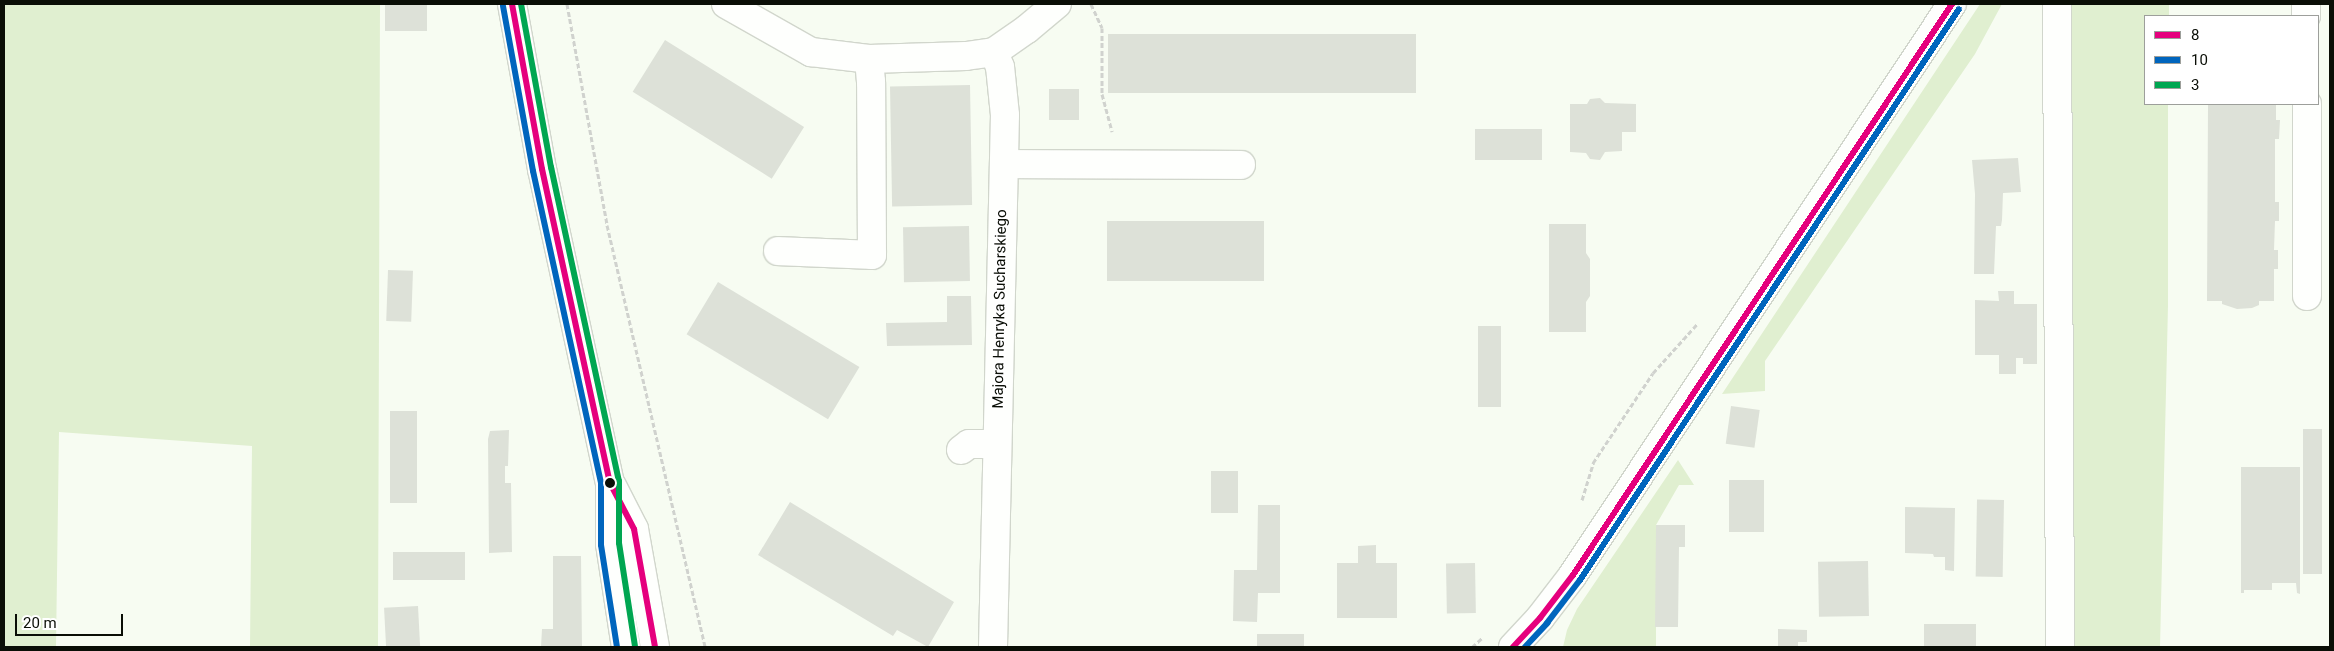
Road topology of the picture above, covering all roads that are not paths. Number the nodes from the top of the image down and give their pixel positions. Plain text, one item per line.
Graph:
1 (512, 4) edge
2 (726, 4) edge
3 (1057, 4) edge
4 (1952, 4) edge
5 (2057, 4) edge
6 (994, 52) junction
7 (869, 59) junction
8 (2307, 105) edge
9 (1004, 164) junction
10 (1241, 165) dead end
11 (778, 251) dead end
12 (2307, 296) dead end
13 (997, 444) junction
14 (961, 450) dead end
15 (610, 483) junction
16 (626, 647) edge
17 (655, 647) edge
18 (994, 647) edge
19 (1513, 647) edge
20 (2060, 647) edge

1 - 15 street
2 - 7 street
3 - 6 street
4 - 19 street
5 - 20 street
6 - 7 street
6 - 9 street, Majora Henryka Sucharskiego
7 - 11 street
8 - 12 street
9 - 10 street
9 - 13 street, Majora Henryka Sucharskiego
13 - 14 street
13 - 18 street, Majora Henryka Sucharskiego
15 - 16 street
15 - 17 street

